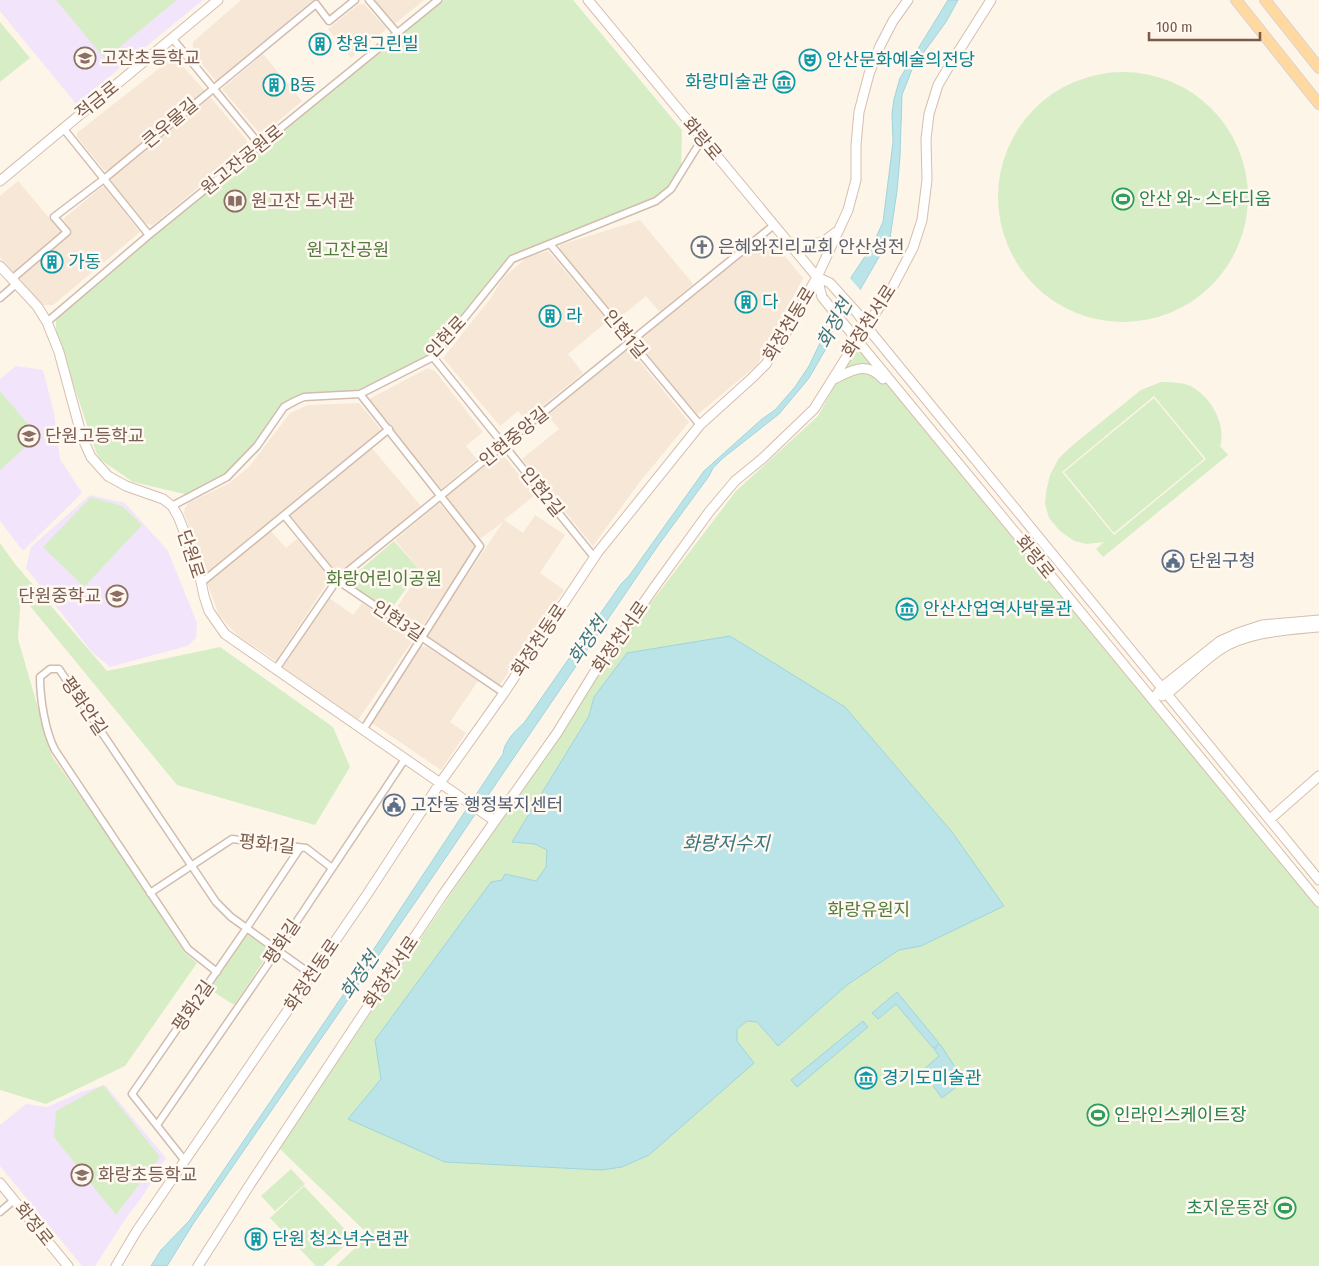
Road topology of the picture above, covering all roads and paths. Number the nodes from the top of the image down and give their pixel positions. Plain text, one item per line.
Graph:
1 (218, 0) edge
2 (355, 0) edge
3 (370, 0) edge
4 (438, 0) edge
5 (588, 0) edge
6 (908, 0) edge
7 (991, 0) edge
8 (1236, 0) edge
9 (1265, 0) edge
10 (397, 33) junction
11 (172, 38) junction
12 (1319, 68) edge
13 (213, 88) junction
14 (1319, 104) edge
15 (63, 128) junction
16 (702, 139) junction
17 (260, 145) junction
18 (104, 179) junction
19 (0, 181) edge
20 (774, 225) junction
21 (839, 230) junction
22 (149, 235) junction
23 (788, 242) junction
24 (550, 244) junction
25 (0, 266) edge
26 (817, 277) junction
27 (14, 281) junction
28 (0, 298) edge
29 (47, 322) junction
30 (866, 326) junction
31 (857, 340) junction
32 (631, 341) junction
33 (433, 357) junction
34 (832, 380) junction
35 (360, 394) junction
36 (901, 394) junction
37 (700, 425) junction
38 (389, 429) junction
39 (504, 445) junction
40 (441, 496) junction
41 (172, 506) junction
42 (284, 516) junction
43 (594, 558) junction
44 (337, 580) junction
45 (201, 583) junction
46 (1319, 620) edge
47 (1319, 627) edge
48 (422, 637) junction
49 (276, 670) junction
50 (1165, 691) junction
51 (504, 692) junction
52 (1153, 700) junction
53 (363, 730) junction
54 (405, 759) junction
55 (1319, 776) edge
56 (440, 783) junction
57 (492, 819) junction
58 (1270, 819) junction
59 (300, 848) junction
60 (192, 866) junction
61 (332, 868) junction
62 (1319, 880) edge
63 (150, 893) junction
64 (1319, 902) edge
65 (246, 929) junction
66 (276, 951) junction
67 (217, 972) junction
68 (312, 975) junction
69 (157, 1125) junction
70 (185, 1161) junction
71 (0, 1183) edge
72 (14, 1200) junction
73 (0, 1212) edge
74 (68, 1266) edge
75 (116, 1266) edge
76 (198, 1266) edge

1 - 11 street, 적금로
2 - 13 street, 큰우물길
3 - 10 street
4 - 10 street, 원고잔공원로
5 - 16 street, 화랑로
6 - 21 street, 화정천동로
7 - 30 street, 화정천서로
8 - 14 main road
9 - 12 main road
10 - 17 street, 원고잔공원로
11 - 13 street
11 - 15 street, 적금로
13 - 17 street
13 - 18 street, 큰우물길
15 - 18 street
15 - 19 street, 적금로
16 - 20 street, 화랑로
16 - 24 street, 인현로
17 - 22 street, 원고잔공원로
18 - 22 street
18 - 27 street, 큰우물길
20 - 23 street, 화랑로
20 - 32 street, 인현중앙길
21 - 23 street
21 - 26 street, 화정천동로
22 - 29 street, 원고잔공원로
23 - 26 street, 화랑로
24 - 32 street, 인현1길
24 - 33 street, 인현로
25 - 27 street
26 - 30 street, 화랑로
26 - 31 street, 화랑로
26 - 37 street, 화정천동로
27 - 28 street
27 - 29 street
29 - 41 street
30 - 31 street, 화정천서로
30 - 50 street, 화랑로
31 - 34 street, 화정천서로
31 - 36 street, 화랑로
32 - 37 street, 인현1길
32 - 39 street, 인현중앙길
33 - 35 street, 인현로
33 - 39 street, 인현2길
34 - 36 street
34 - 57 street, 화정천서로
35 - 38 street
35 - 41 street, 인현로
36 - 52 street, 화랑로
37 - 43 street, 화정천동로
38 - 40 street
38 - 42 street
39 - 40 street, 인현중앙길
39 - 43 street, 인현2길
40 - 44 street, 인현중앙길
40 - 48 street
41 - 45 street, 단원로
42 - 44 street, 인현3길
42 - 45 street
43 - 51 street, 화정천동로
44 - 48 street, 인현3길
44 - 49 street, 인현중앙길
45 - 49 street, 단원로
46 - 50 street
47 - 50 street
48 - 51 street, 인현3길
48 - 53 street
49 - 53 street, 단원로
50 - 52 street
50 - 58 street, 화랑로
51 - 56 street, 화정천동로
52 - 64 street, 화랑로
53 - 54 street, 단원로
54 - 56 street, 단원로
54 - 61 street, 평화길
55 - 58 street
56 - 57 street, 단원로
56 - 68 street, 화정천동로
57 - 76 street, 화정천서로
58 - 62 street, 화랑로
59 - 60 street, 평화1길
59 - 61 street, 평화1길
59 - 65 street, 평화2길
60 - 63 street, 평화1길
60 - 63 street, 평화안길
60 - 65 street, 평화안길
61 - 66 street, 평화길
63 - 67 street, 평화안길
65 - 66 street, 평화안길
65 - 67 street, 평화2길
66 - 68 street, 평화안길
66 - 69 street, 평화길
67 - 69 street, 평화2길
68 - 70 street, 화정천동로
69 - 70 street, 평화2길
70 - 75 street, 화정천동로
71 - 72 street, 화정로
72 - 73 street
72 - 74 street, 화정로

